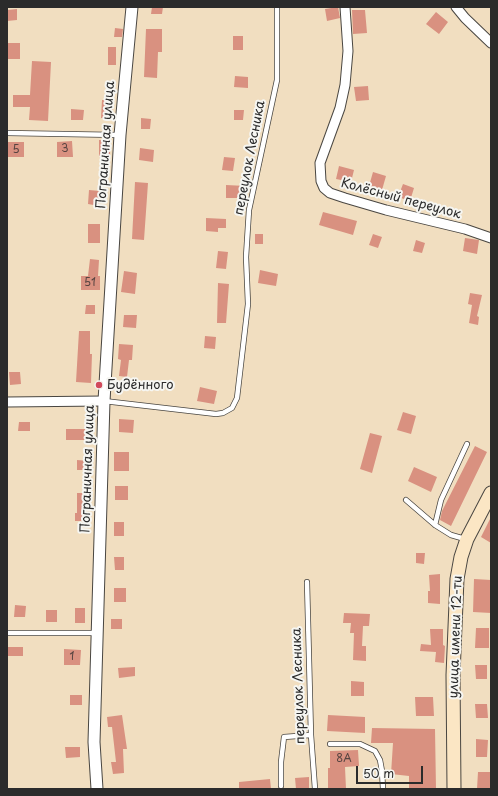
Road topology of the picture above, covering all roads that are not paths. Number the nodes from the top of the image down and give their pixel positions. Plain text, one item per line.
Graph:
1 (132, 7) edge
2 (277, 7) edge
3 (345, 7) edge
4 (456, 7) edge
5 (491, 43) edge
6 (7, 133) edge
7 (120, 135) junction
8 (491, 238) edge
9 (104, 401) junction
10 (7, 402) edge
11 (467, 444) dead end
12 (491, 493) edge
13 (406, 500) dead end
14 (434, 525) junction
15 (467, 540) junction
16 (307, 582) dead end
17 (7, 633) edge
18 (97, 634) junction
19 (311, 735) junction
20 (330, 744) dead end
21 (281, 786) dead end
22 (97, 789) edge
23 (315, 789) edge
24 (383, 789) edge
25 (454, 789) edge

1 - 7 street, Пограничная улица
2 - 9 lane, переулок Лесника
3 - 8 street, Колёсный переулок
4 - 5 street
6 - 7 lane
7 - 9 street, Пограничная улица
9 - 10 street
9 - 18 street, Пограничная улица
11 - 14 lane
12 - 15 main road, улица имени 12-ти
13 - 14 lane
14 - 15 lane
15 - 25 main road, улица имени 12-ти
16 - 19 lane, переулок Лесника
17 - 18 lane
18 - 22 street, Пограничная улица
19 - 21 lane
19 - 23 lane, переулок Лесника
20 - 24 lane

